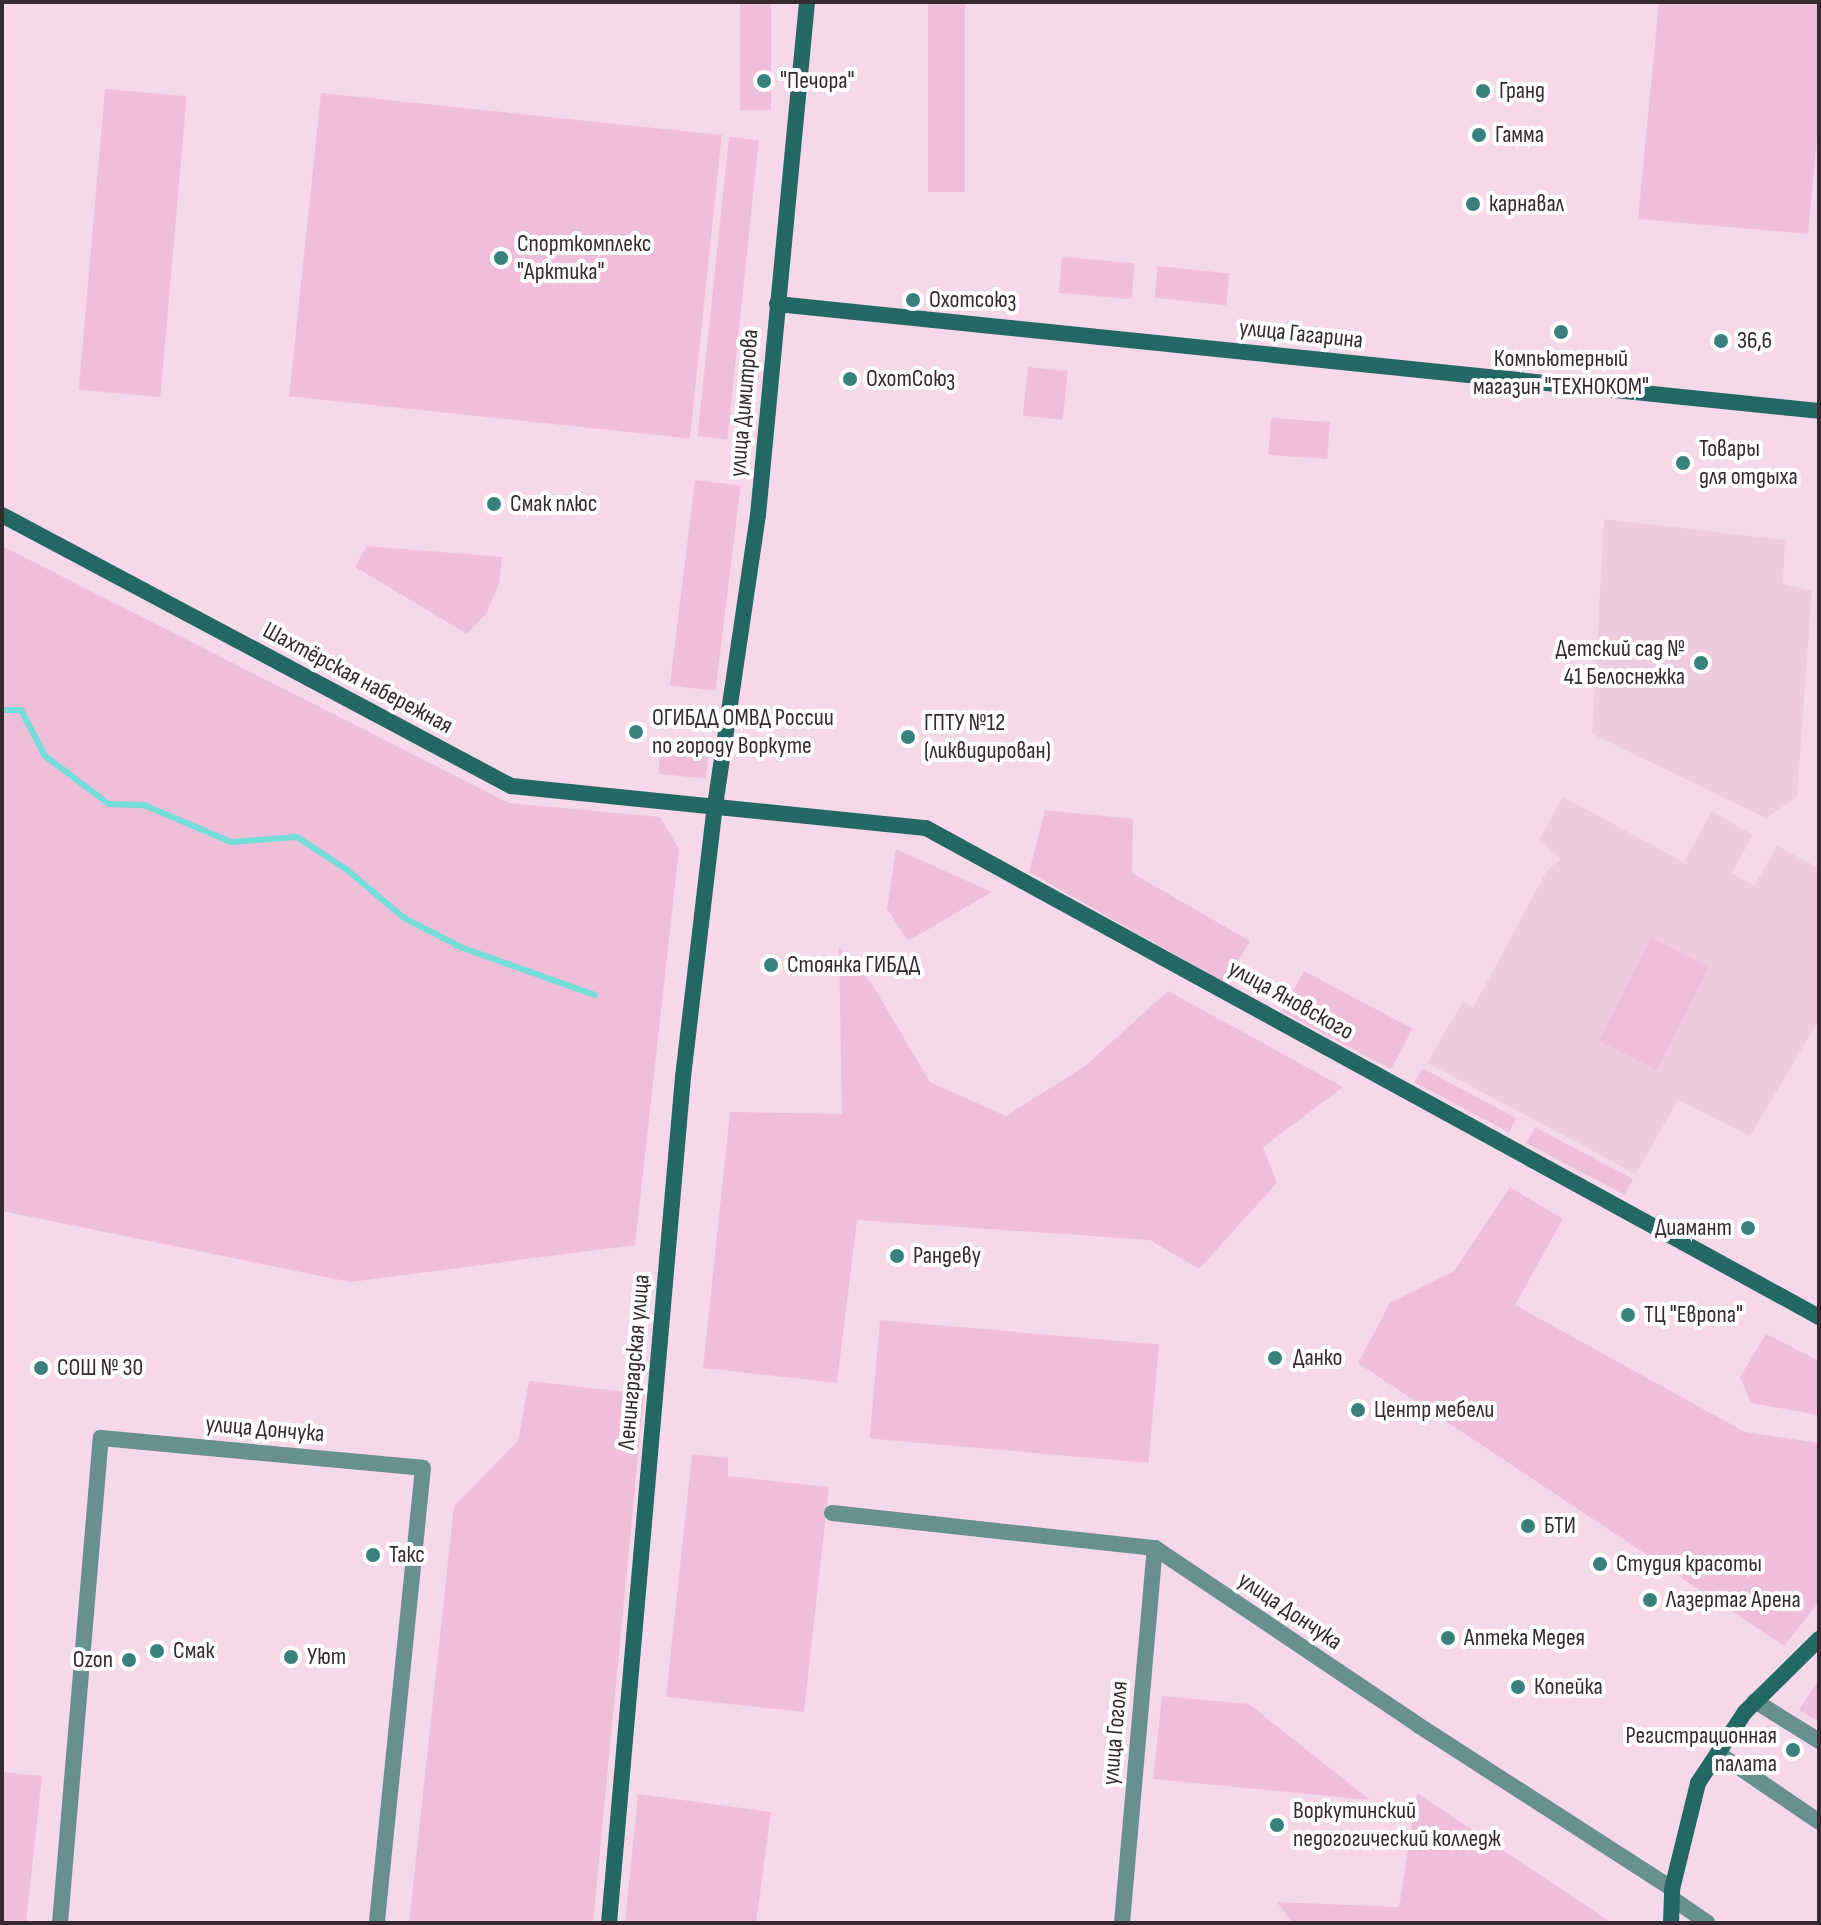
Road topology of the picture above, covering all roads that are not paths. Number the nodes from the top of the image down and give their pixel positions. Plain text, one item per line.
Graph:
1 (807, 2) edge
2 (777, 304) junction
3 (1819, 411) edge
4 (2, 515) edge
5 (715, 806) junction
6 (1819, 1317) edge
7 (832, 1513) dead end
8 (1155, 1548) junction
9 (1819, 1639) edge
10 (1755, 1701) junction
11 (1819, 1741) edge
12 (1718, 1753) junction
13 (1819, 1822) edge
14 (1673, 1894) junction
15 (60, 1923) edge
16 (377, 1923) edge
17 (609, 1923) edge
18 (1122, 1923) edge
19 (1671, 1923) edge
20 (1708, 1923) edge

1 - 2 street, улица Димитрова
2 - 3 street, улица Гагарина
2 - 5 street, улица Димитрова
4 - 5 street, Шахтёрская набережная
5 - 6 street, улица Яновского
5 - 17 street, Ленинградская улица
7 - 8 street, улица Дончука
8 - 14 street, улица Дончука
8 - 18 street, улица Гоголя
9 - 10 street
10 - 11 street
10 - 12 street
12 - 13 street
12 - 14 street
14 - 19 street
14 - 20 street, улица Дончука
15 - 16 street, улица Дончука

